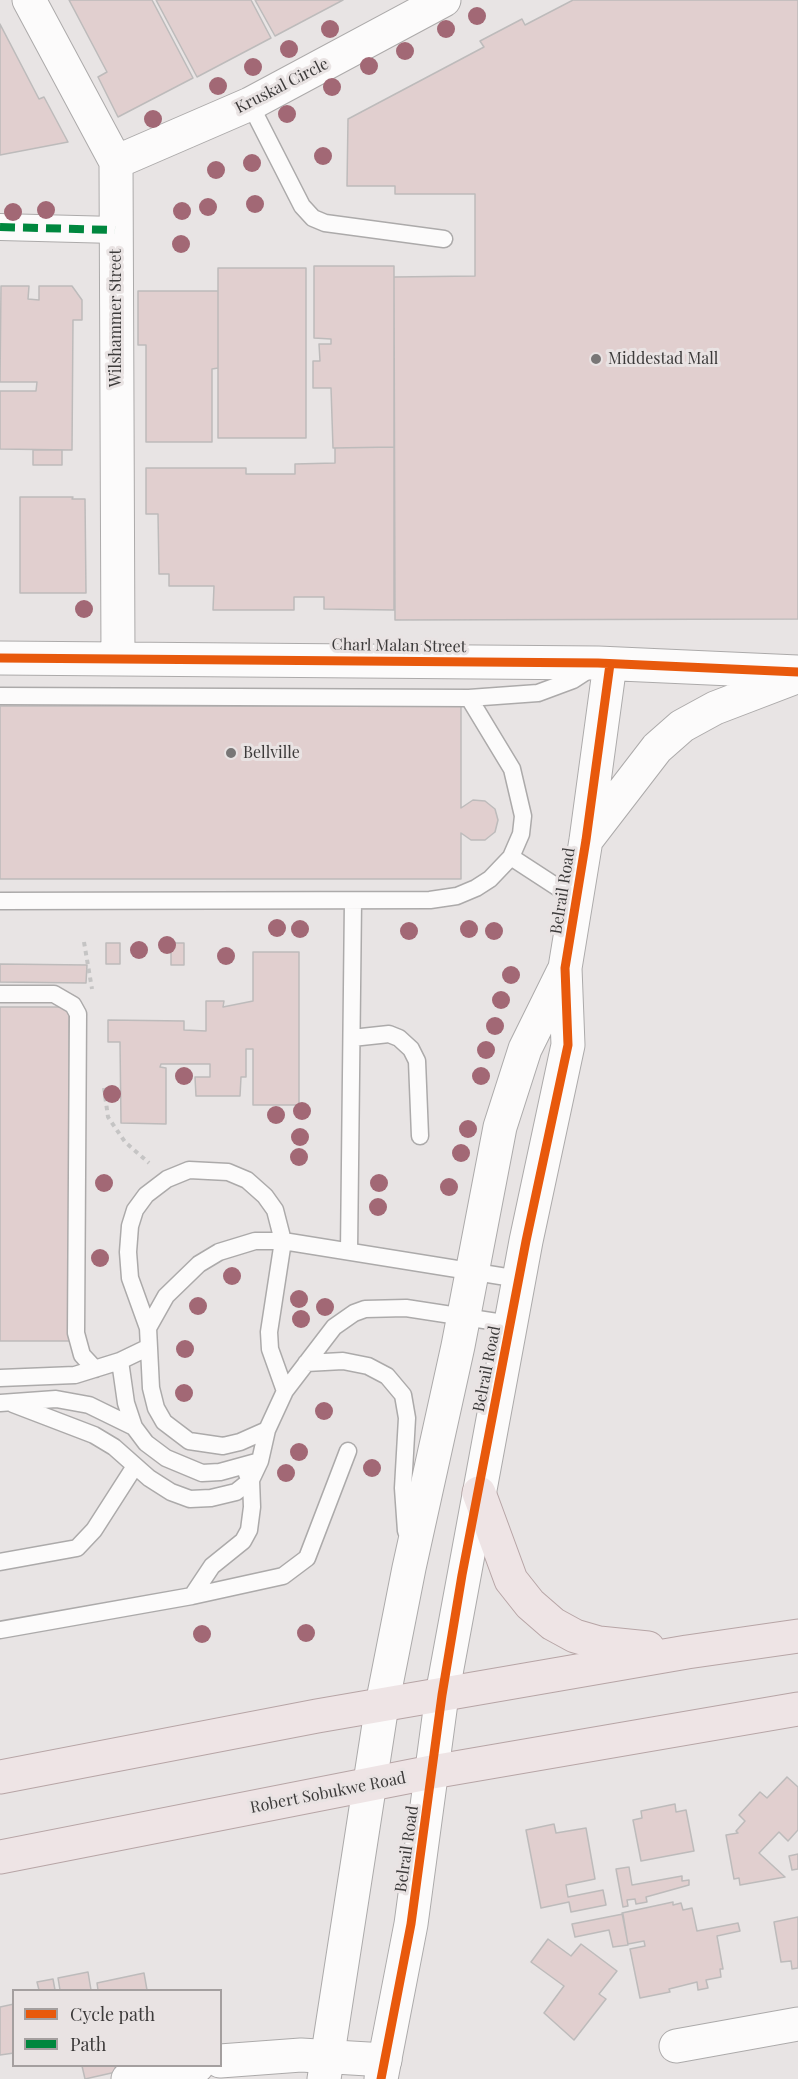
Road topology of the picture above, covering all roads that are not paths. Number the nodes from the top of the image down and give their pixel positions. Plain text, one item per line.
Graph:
1 (29, 0) edge
2 (444, 0) edge
3 (250, 104) junction
4 (116, 162) junction
5 (0, 227) edge
6 (115, 230) junction
7 (444, 239) dead end
8 (0, 658) edge
9 (118, 658) junction
10 (604, 664) junction
11 (798, 674) edge
12 (0, 696) edge
13 (470, 698) junction
14 (586, 840) junction
15 (511, 857) junction
16 (577, 900) junction
17 (0, 901) edge
18 (352, 901) junction
19 (565, 968) junction
20 (0, 994) edge
21 (351, 1038) junction
22 (420, 1136) dead end
23 (283, 1241) junction
24 (349, 1251) junction
25 (472, 1271) junction
26 (519, 1279) junction
27 (463, 1317) junction
28 (510, 1324) junction
29 (148, 1328) junction
30 (147, 1348) junction
31 (120, 1361) junction
32 (306, 1363) junction
33 (95, 1369) junction
34 (0, 1378) edge
35 (285, 1391) junction
36 (7, 1403) edge
37 (134, 1427) junction
38 (267, 1430) junction
39 (348, 1451) dead end
40 (135, 1466) junction
41 (246, 1473) junction
42 (479, 1493) junction
43 (0, 1562) edge
44 (409, 1568) junction
45 (192, 1596) junction
46 (0, 1630) edge
47 (798, 1636) edge
48 (687, 1652) junction
49 (442, 1695) junction
50 (382, 1705) junction
51 (798, 1709) edge
52 (432, 1772) junction
53 (0, 1777) edge
54 (369, 1785) junction
55 (0, 1857) edge
56 (798, 2024) edge
57 (676, 2046) dead end
58 (222, 2061) edge
59 (192, 2067) edge
60 (326, 2067) edge
61 (383, 2069) edge
62 (128, 2079) edge

1 - 4 street, Wilshammer Street
2 - 3 street, Kruskal Circle
3 - 4 street, Kruskal Circle
3 - 7 lane
4 - 6 street, Wilshammer Street
5 - 6 street
6 - 9 street, Wilshammer Street
8 - 9 street, Charl Malan Street
9 - 10 street, Charl Malan Street
10 - 11 street, Charl Malan Street
10 - 13 lane
10 - 14 street, Belrail Road
11 - 14 street
12 - 13 lane
13 - 15 lane
14 - 16 street, Belrail Road
15 - 16 lane
15 - 18 lane
16 - 19 street, Belrail Road
17 - 18 lane
18 - 21 lane
19 - 25 street, Belrail Road
19 - 26 street, Belrail Road
20 - 33 lane
21 - 22 lane
21 - 24 lane
23 - 24 lane
23 - 29 lane
23 - 29 lane
23 - 35 lane
24 - 25 lane
25 - 26 lane
25 - 27 street, Belrail Road
26 - 28 street, Belrail Road
27 - 28 lane
27 - 32 lane
27 - 44 street, Belrail Road
28 - 42 street, Belrail Road
29 - 30 lane
30 - 31 lane
30 - 38 lane
31 - 33 lane
31 - 37 lane
32 - 35 lane
32 - 44 lane
33 - 34 lane
35 - 38 lane
36 - 37 lane
36 - 40 lane
37 - 41 lane
38 - 41 lane
39 - 45 lane
40 - 41 lane
40 - 43 lane
41 - 45 lane
42 - 48 main road
42 - 49 street, Belrail Road
44 - 50 street, Belrail Road
45 - 46 lane
47 - 48 main road
48 - 49 main road
49 - 50 main road
49 - 52 street, Belrail Road
50 - 53 main road
50 - 54 street, Belrail Road
51 - 52 main road, Robert Sobukwe Road
52 - 54 main road, Robert Sobukwe Road
52 - 61 street, Belrail Road
54 - 55 main road, Robert Sobukwe Road
54 - 60 street, Belrail Road
56 - 57 street
58 - 60 street
59 - 62 street
60 - 61 street

